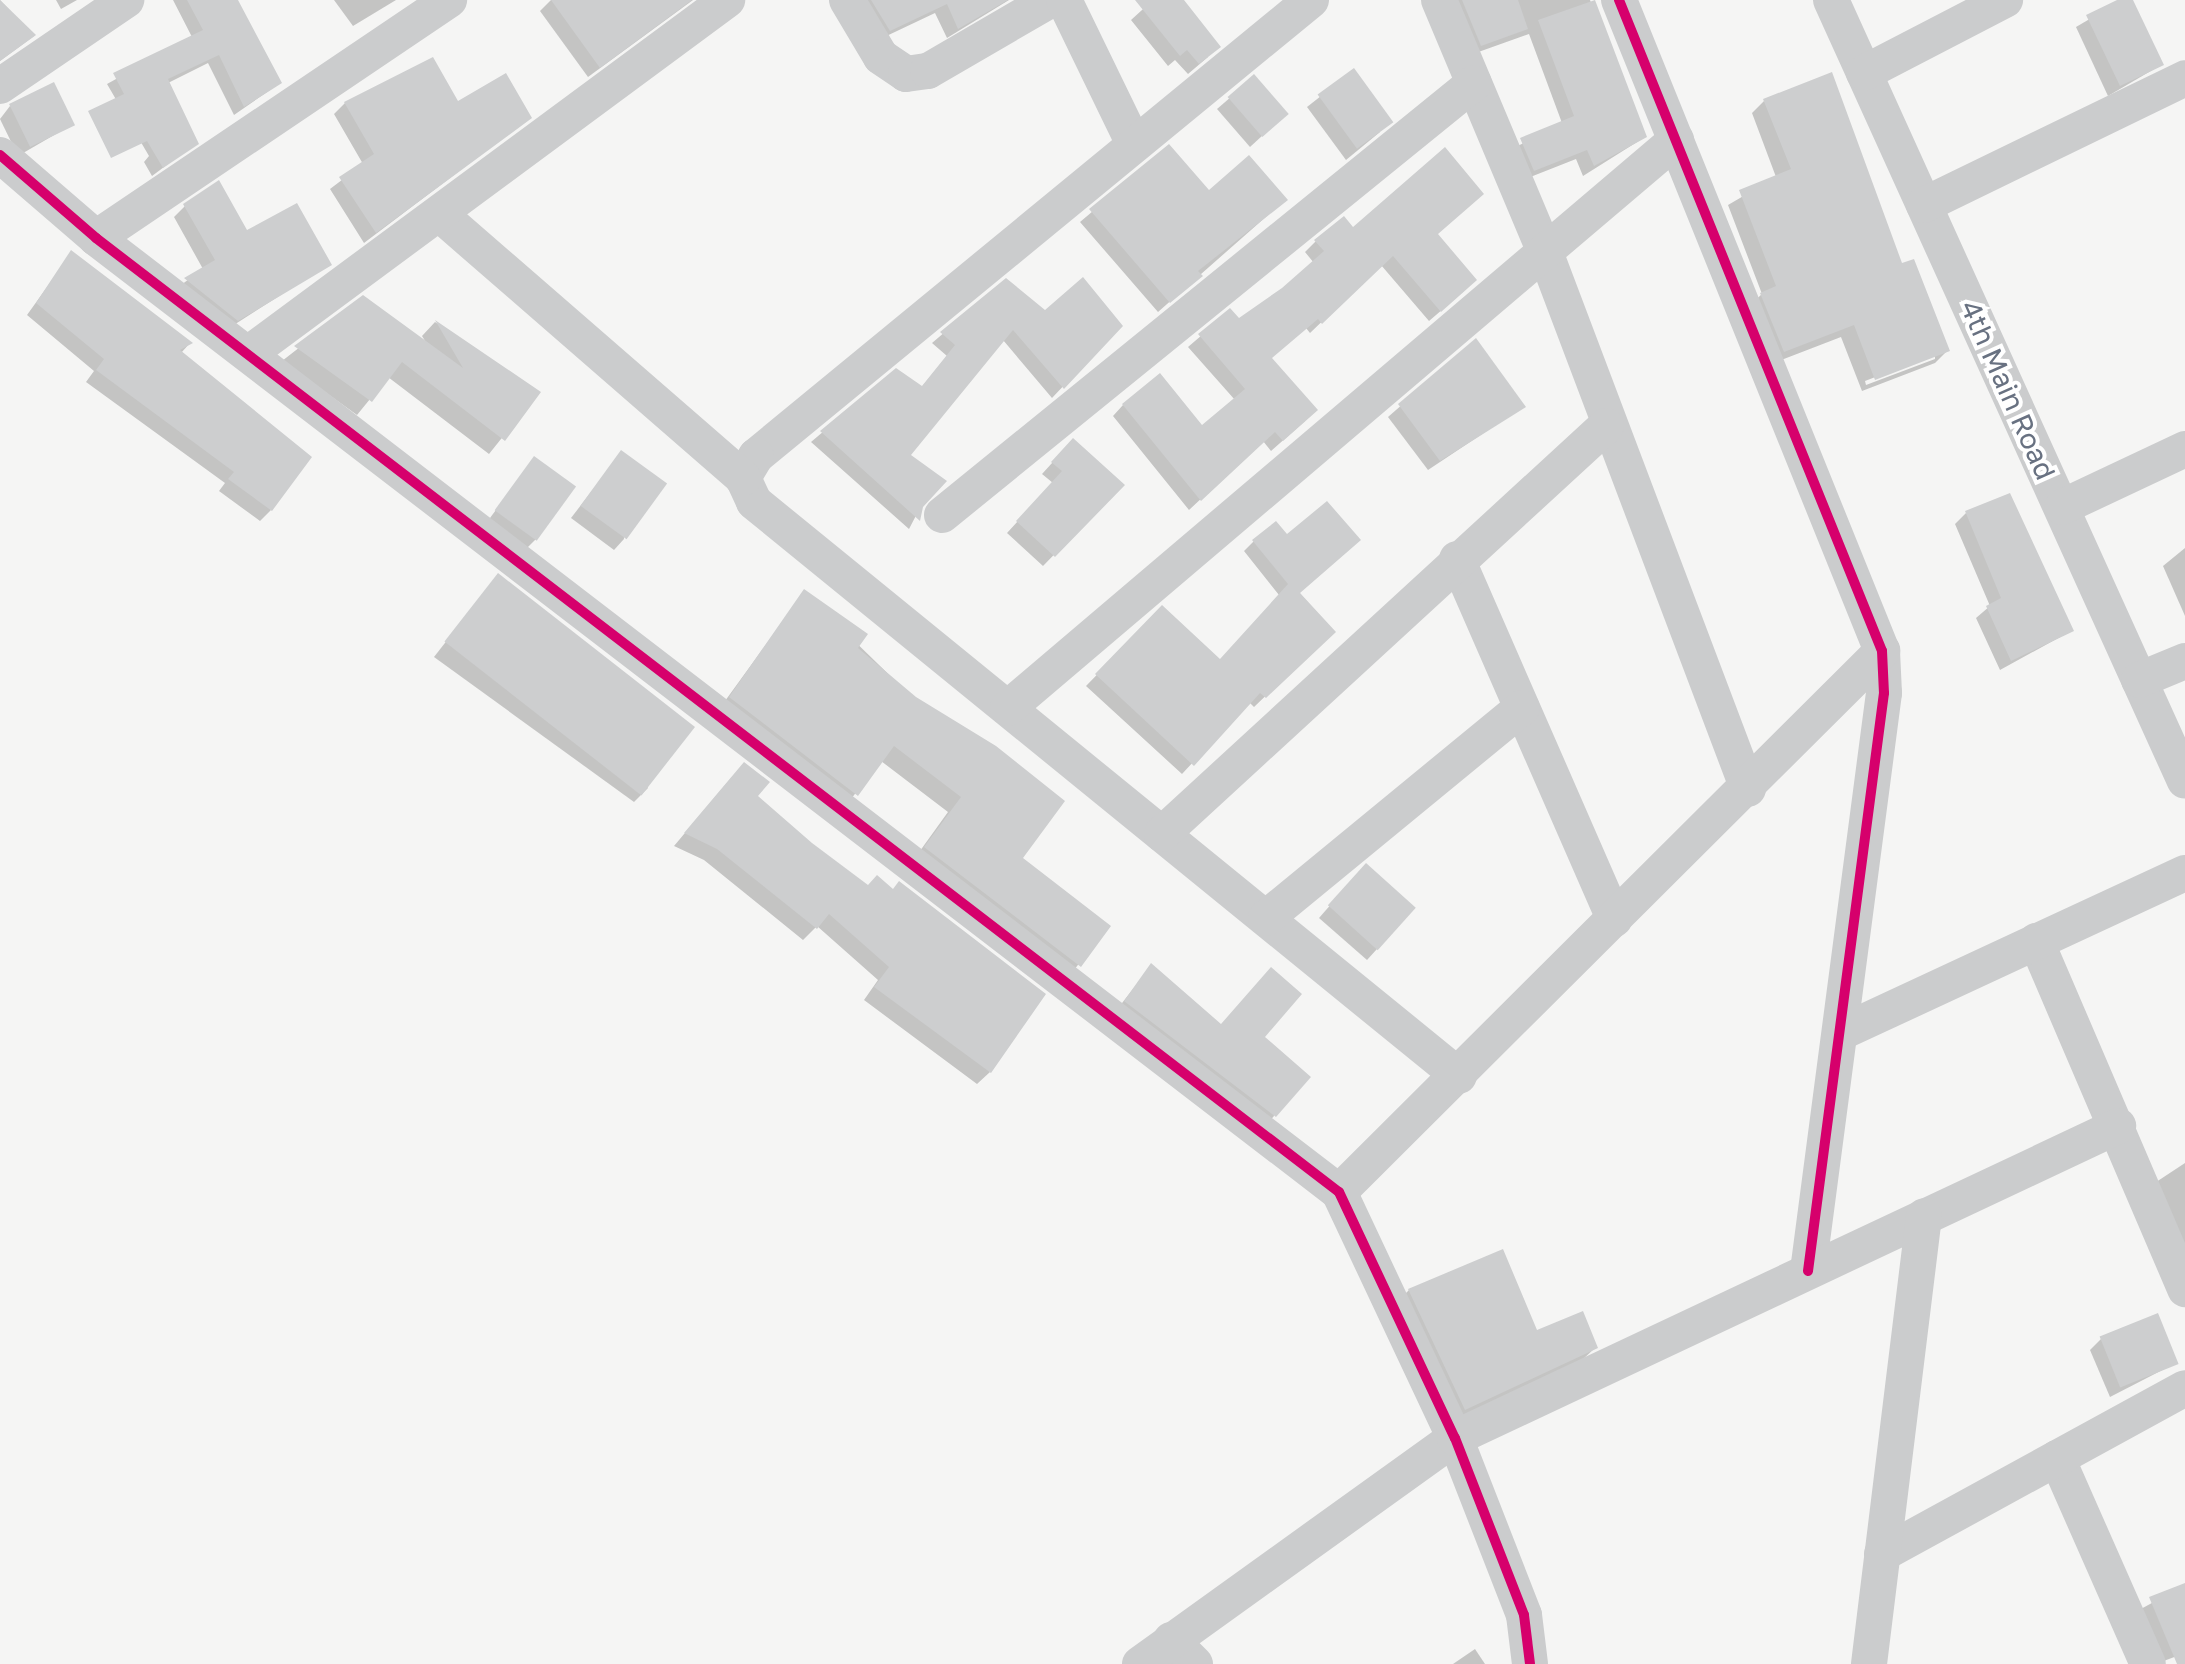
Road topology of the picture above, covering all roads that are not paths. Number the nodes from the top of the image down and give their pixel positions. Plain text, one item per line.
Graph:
1 (126, 0) edge
2 (449, 0) edge
3 (727, 0) edge
4 (847, 0) edge
5 (1050, 0) edge
6 (1064, 0) edge
7 (1311, 0) edge
8 (1439, 0) edge
9 (1619, 0) edge
10 (1831, 0) edge
11 (2005, 0) edge
12 (1864, 73) junction
13 (2185, 78) edge
14 (1474, 83) junction
15 (0, 86) edge
16 (1676, 140) junction
17 (1134, 144) junction
18 (0, 155) edge
19 (1924, 205) junction
20 (443, 217) junction
21 (96, 238) junction
22 (1545, 252) junction
23 (248, 354) junction
24 (1606, 426) junction
25 (2185, 449) edge
26 (743, 478) junction
27 (2062, 507) junction
28 (942, 515) dead end
29 (1457, 559) junction
30 (1882, 651) junction
31 (2185, 661) edge
32 (2139, 680) junction
33 (1008, 708) junction
34 (1522, 708) junction
35 (2185, 781) edge
36 (1748, 789) junction
37 (1162, 834) junction
38 (2185, 873) edge
39 (1266, 918) junction
40 (1614, 919) junction
41 (2036, 941) junction
42 (1840, 1033) junction
43 (1459, 1076) junction
44 (2118, 1126) junction
45 (1339, 1192) junction
46 (1924, 1216) junction
47 (1808, 1271) junction
48 (2185, 1289) edge
49 (2185, 1388) edge
50 (1455, 1438) junction
51 (2057, 1458) junction
52 (1882, 1554) junction
53 (1183, 1652) edge
54 (1140, 1664) edge
55 (1530, 1664) edge
56 (1869, 1664) edge
57 (2148, 1664) edge

1 - 15 street
2 - 21 street
3 - 20 street
4 - 5 street
6 - 17 street
7 - 17 street
8 - 14 street
9 - 16 street
10 - 12 street, 4th Main Road
11 - 12 street
12 - 19 street, 4th Main Road
13 - 19 street
14 - 22 street
14 - 28 street
16 - 22 street
16 - 30 street
17 - 26 street
18 - 21 street
19 - 27 street, 4th Main Road
20 - 23 street
20 - 26 street
21 - 23 street
22 - 24 street
22 - 33 street
23 - 45 street
24 - 29 street
24 - 36 street
25 - 27 street
26 - 33 street
27 - 32 street, 4th Main Road
29 - 34 street
29 - 37 street
30 - 36 street
30 - 42 street
31 - 32 street
32 - 35 street, 4th Main Road
33 - 37 street
34 - 39 street
34 - 40 street
36 - 40 street
37 - 39 street
38 - 41 street
39 - 43 street
40 - 43 street
41 - 42 street
41 - 44 street
42 - 47 street
43 - 45 street
44 - 46 street
44 - 48 street
45 - 50 street
46 - 47 street
46 - 52 street
47 - 50 street
49 - 51 street
50 - 53 street
50 - 55 street
51 - 52 street
51 - 57 street
52 - 56 street
53 - 54 street

